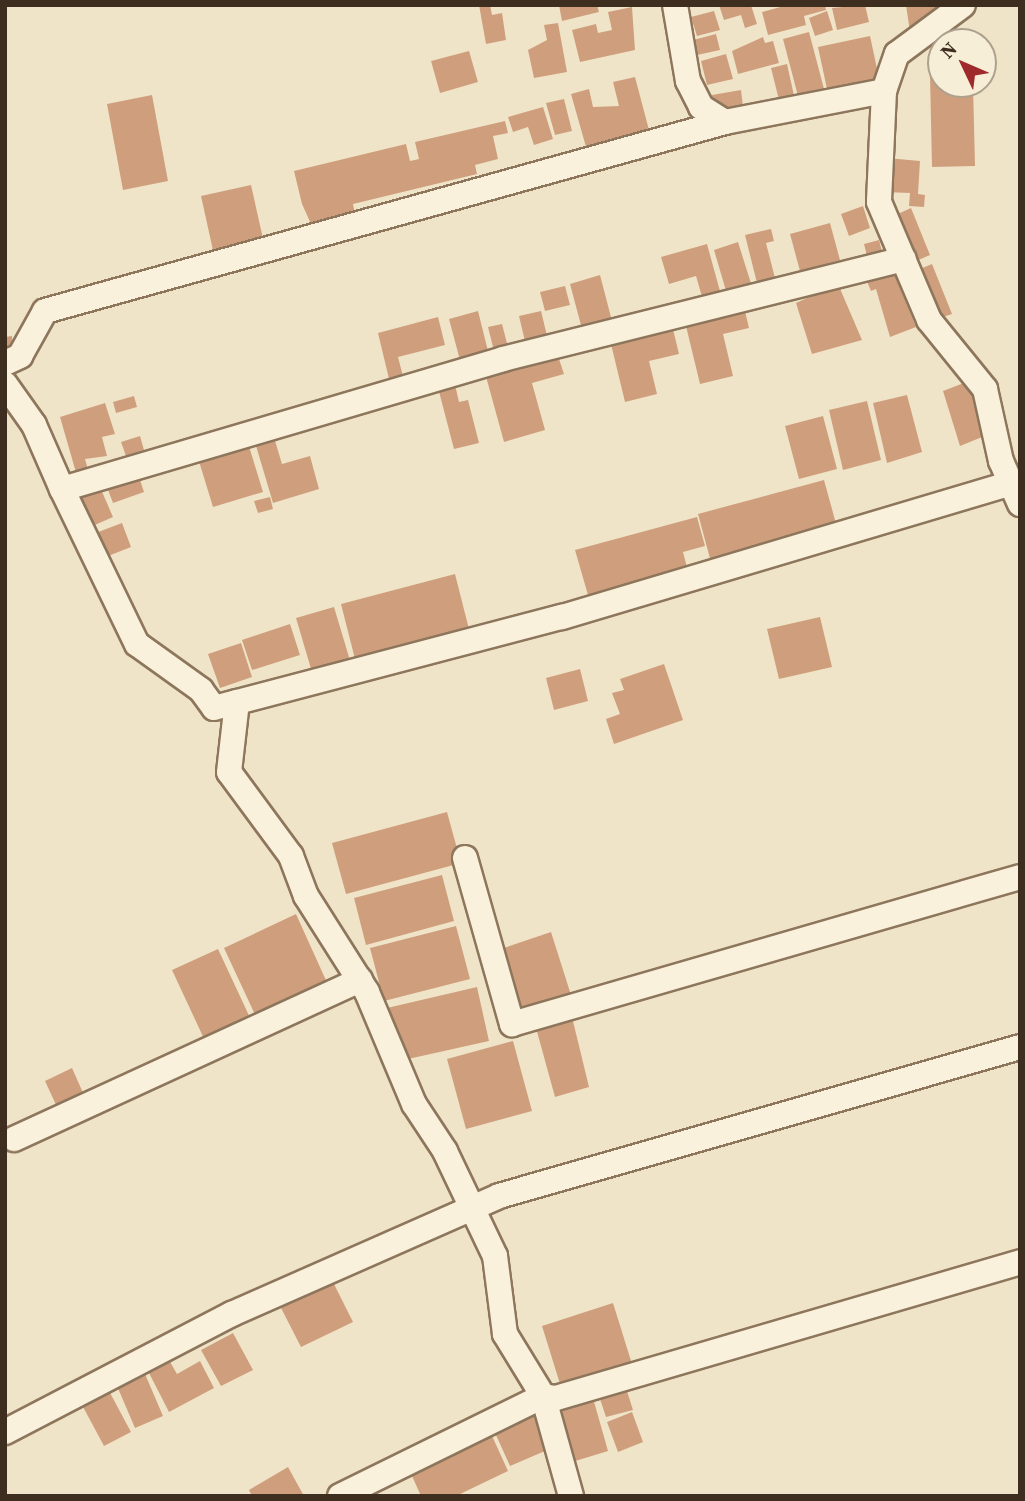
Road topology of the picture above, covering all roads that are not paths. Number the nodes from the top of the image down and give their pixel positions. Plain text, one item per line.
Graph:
1 (675, 5) edge
2 (963, 5) edge
3 (884, 90) junction
4 (725, 122) junction
5 (904, 259) junction
6 (5, 363) edge
7 (5, 384) edge
8 (62, 489) junction
9 (1014, 494) edge
10 (237, 702) junction
11 (466, 858) dead end
12 (1020, 877) edge
13 (360, 980) junction
14 (1020, 1046) edge
15 (14, 1139) dead end
16 (467, 1209) junction
17 (1020, 1262) edge
18 (543, 1396) junction
19 (5, 1432) edge
20 (340, 1496) edge
21 (571, 1496) edge

1 - 4 street
2 - 3 street
3 - 4 street
3 - 5 street
4 - 6 street
5 - 8 street
5 - 9 street
7 - 8 street
8 - 10 street
9 - 10 street
10 - 13 street
11 - 12 street
13 - 15 street
13 - 16 street
14 - 16 street
16 - 18 street
16 - 19 street
17 - 18 street
18 - 20 street
18 - 21 street

